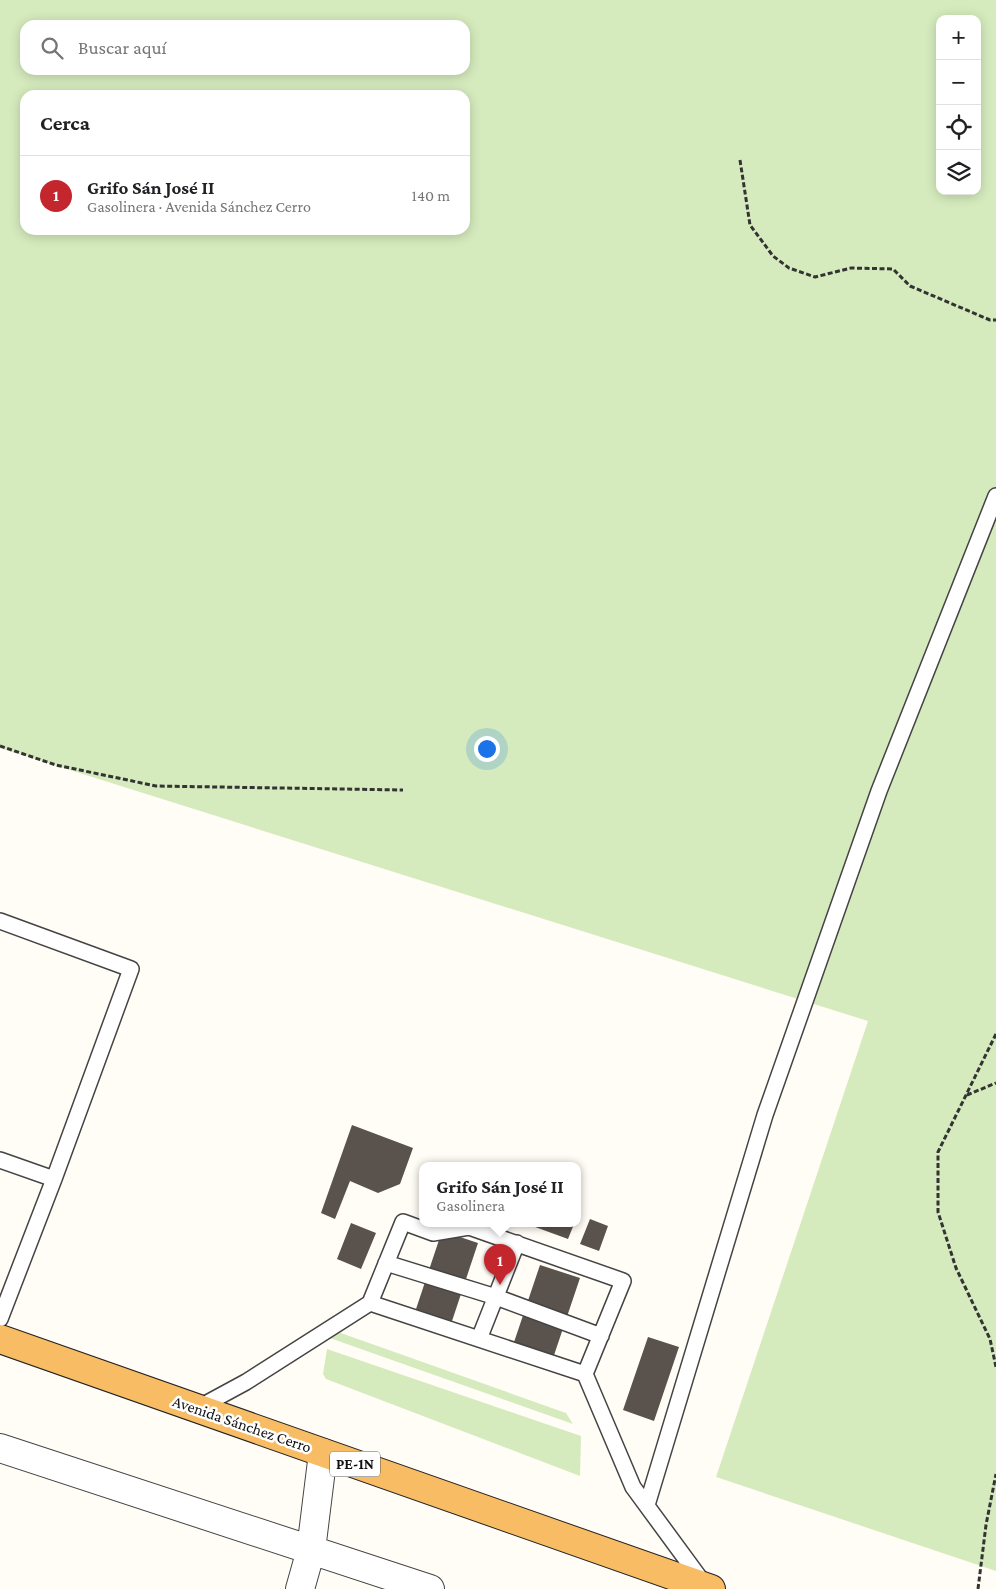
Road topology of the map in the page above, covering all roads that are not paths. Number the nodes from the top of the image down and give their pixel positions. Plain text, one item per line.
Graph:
1 (996, 496) edge
2 (0, 921) edge
3 (0, 1160) edge
4 (54, 1179) junction
5 (517, 1243) junction
6 (386, 1263) junction
7 (496, 1297) junction
8 (370, 1303) junction
9 (0, 1318) edge
10 (601, 1336) junction
11 (0, 1339) edge
12 (479, 1339) junction
13 (585, 1374) junction
14 (198, 1408) junction
15 (0, 1448) edge
16 (323, 1453) junction
17 (647, 1505) junction
18 (311, 1550) junction
19 (709, 1588) edge
20 (300, 1589) edge
21 (430, 1589) edge

1 - 17 lane
2 - 4 lane
3 - 4 lane
4 - 9 lane
5 - 6 lane
5 - 7 lane
5 - 10 lane
6 - 7 lane
6 - 8 lane
7 - 10 lane
7 - 12 lane
8 - 12 lane
8 - 14 lane
10 - 13 lane
11 - 14 highway, Avenida Sánchez Cerro / PE-1N
12 - 13 lane
13 - 17 lane
14 - 16 highway, Avenida Sánchez Cerro / PE-1N
15 - 18 street
16 - 18 street
16 - 19 highway, Avenida Sánchez Cerro / PE-1N
17 - 19 lane
18 - 20 street
18 - 21 street

